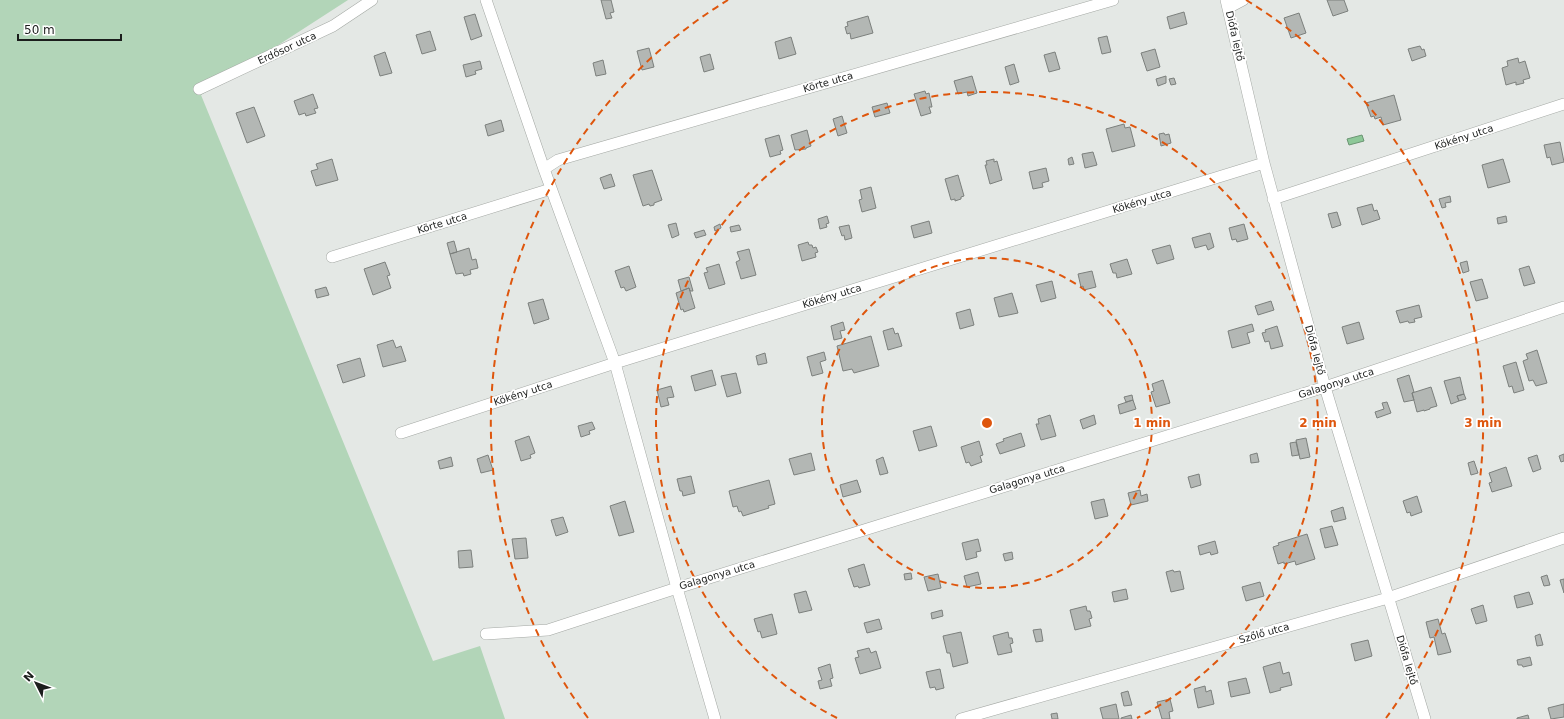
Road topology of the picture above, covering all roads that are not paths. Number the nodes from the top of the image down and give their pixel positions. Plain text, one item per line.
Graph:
1 (372, 0) edge
2 (486, 0) edge
3 (1113, 0) edge
4 (1244, 0) edge
5 (1227, 4) edge
6 (199, 89) dead end
7 (1564, 104) edge
8 (1264, 163) junction
9 (544, 169) junction
10 (551, 188) junction
11 (1273, 198) junction
12 (332, 257) dead end
13 (1564, 307) edge
14 (615, 363) junction
15 (1324, 387) junction
16 (401, 433) dead end
17 (1564, 538) edge
18 (677, 588) junction
19 (1388, 598) junction
20 (486, 634) dead end
21 (715, 719) edge
22 (961, 719) edge
23 (1425, 719) edge

1 - 6 street, Erdősor utca
2 - 9 street
3 - 9 street, Körte utca
4 - 5 street
5 - 8 street, Diófa lejtő
7 - 11 street, Kökény utca
8 - 11 street, Diófa lejtő
8 - 14 street, Kökény utca
9 - 10 street
10 - 12 street, Körte utca
10 - 14 street
11 - 15 street, Diófa lejtő
13 - 15 street, Galagonya utca
14 - 16 street, Kökény utca
14 - 18 street
15 - 18 street, Galagonya utca
15 - 19 street, Diófa lejtő
17 - 19 street, Szőlő utca
18 - 20 street, Galagonya utca
18 - 21 street
19 - 22 street, Szőlő utca
19 - 23 street, Diófa lejtő

